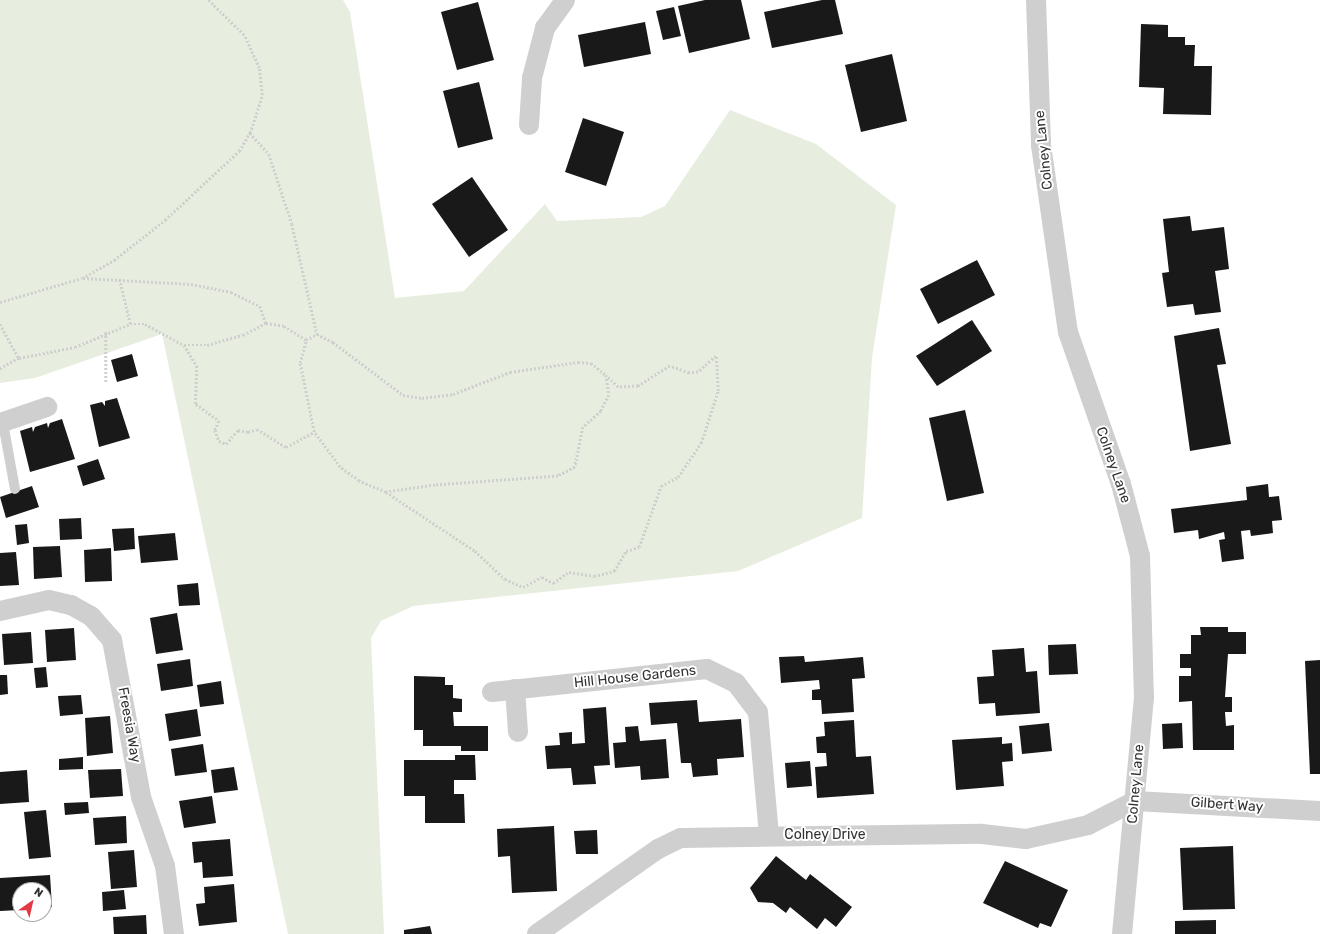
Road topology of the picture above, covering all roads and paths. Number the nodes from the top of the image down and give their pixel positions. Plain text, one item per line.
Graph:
1 (208, 0) edge
2 (565, 0) edge
3 (1036, 0) edge
4 (530, 125) dead end
5 (250, 133) junction
6 (82, 278) junction
7 (119, 278) junction
8 (0, 302) edge
9 (266, 323) junction
10 (0, 324) edge
11 (130, 324) junction
12 (106, 331) junction
13 (317, 334) junction
14 (306, 340) junction
15 (184, 345) junction
16 (19, 358) junction
17 (0, 369) edge
18 (606, 375) junction
19 (106, 382) dead end
20 (47, 407) dead end
21 (1, 423) edge
22 (314, 432) junction
23 (15, 489) dead end
24 (386, 492) junction
25 (0, 611) edge
26 (515, 689) junction
27 (492, 692) dead end
28 (518, 732) dead end
29 (1135, 801) junction
30 (1320, 811) edge
31 (769, 835) junction
32 (174, 934) edge
33 (537, 934) edge
34 (1122, 934) edge

1 - 5 path
2 - 4 street
3 - 29 street, Colney Lane
5 - 6 path
5 - 13 path
6 - 7 path
6 - 8 path
7 - 9 path
7 - 11 path
9 - 14 path
9 - 15 path
10 - 16 path
11 - 12 path
11 - 15 path
12 - 16 path
12 - 19 path
13 - 14 path
13 - 18 path
14 - 22 path
15 - 22 path
16 - 17 path
18 - 24 path
18 - 24 path
20 - 21 street
21 - 23 lane
22 - 24 path
25 - 32 street, Freesia Way
26 - 27 street, Hill House Gardens
26 - 28 street
26 - 31 street, Hill House Gardens
29 - 30 street, Gilbert Way
29 - 31 street, Colney Drive
29 - 34 street, Colney Lane
31 - 33 street, Colney Drive

